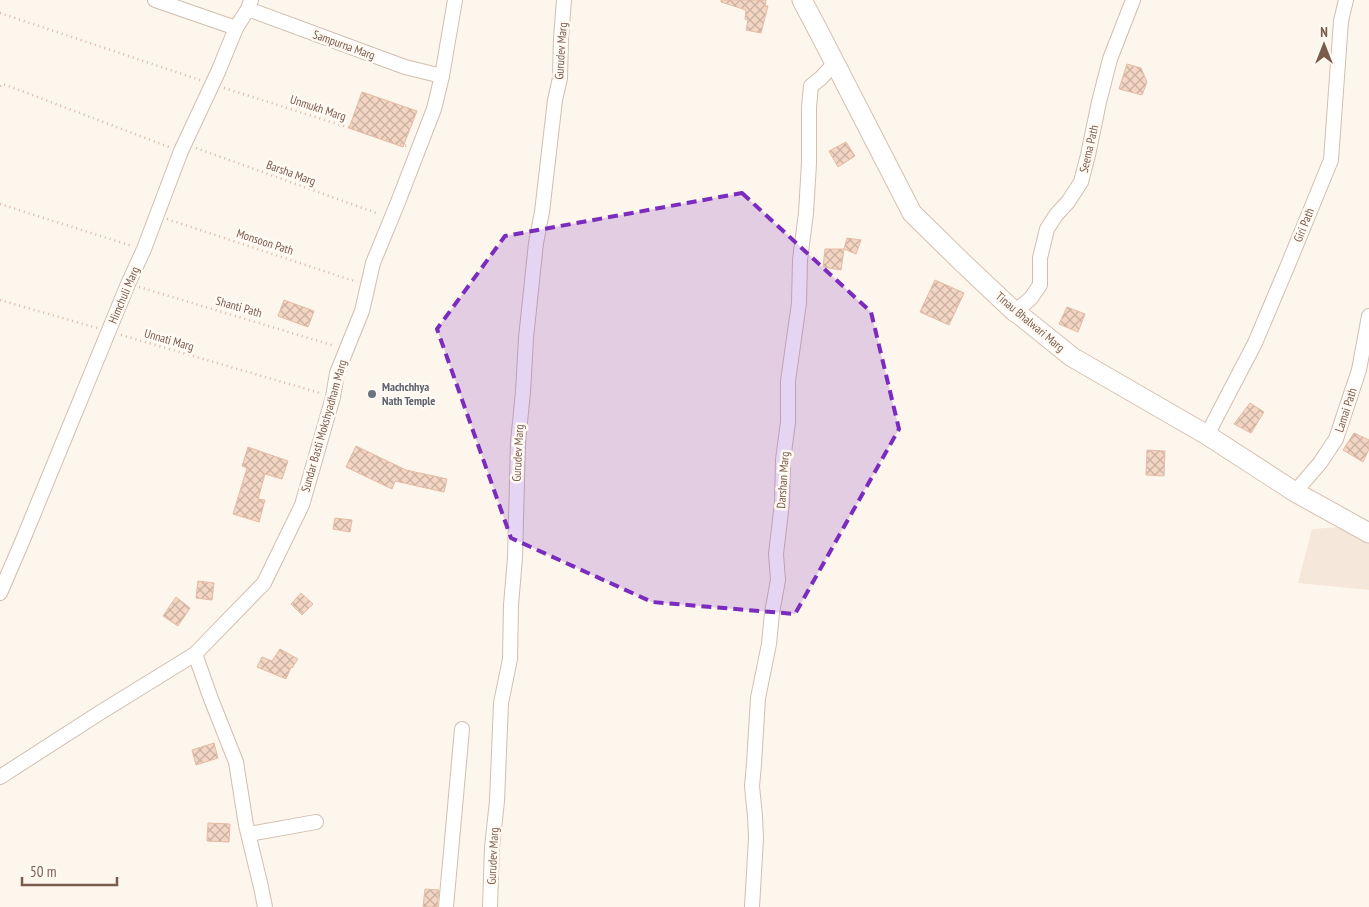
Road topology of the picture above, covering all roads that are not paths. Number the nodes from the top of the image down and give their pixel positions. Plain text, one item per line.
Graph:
1 (155, 0) edge
2 (455, 0) edge
3 (564, 0) edge
4 (802, 0) edge
5 (1133, 0) edge
6 (1346, 0) edge
7 (250, 4) edge
8 (236, 28) junction
9 (835, 63) junction
10 (442, 76) junction
11 (1015, 312) junction
12 (1369, 316) edge
13 (1207, 435) junction
14 (1295, 492) junction
15 (1369, 532) edge
16 (0, 593) edge
17 (195, 654) junction
18 (462, 729) dead end
19 (0, 778) edge
20 (316, 822) dead end
21 (249, 834) junction
22 (264, 907) edge
23 (446, 907) edge
24 (490, 907) edge
25 (752, 907) edge

1 - 8 street
2 - 10 street, Sundar Basti Mokshyadham Marg
3 - 24 street, Gurudev Marg
4 - 9 street, Tinau Bhalwari Marg
5 - 11 street, Seema Path
6 - 13 street, Giri Path
7 - 8 street, Himchuli Marg
7 - 10 street, Sampurna Marg
8 - 16 street, Himchuli Marg
9 - 11 street, Tinau Bhalwari Marg
9 - 25 street, Darshan Marg
10 - 17 street, Sundar Basti Mokshyadham Marg
11 - 13 street, Tinau Bhalwari Marg
12 - 14 street, Lamai Path
13 - 14 street, Tinau Bhalwari Marg
14 - 15 street, Tinau Bhalwari Marg
17 - 19 street, Sundar Basti Mokshyadham Marg
17 - 21 street
18 - 23 street
20 - 21 street
21 - 22 street

